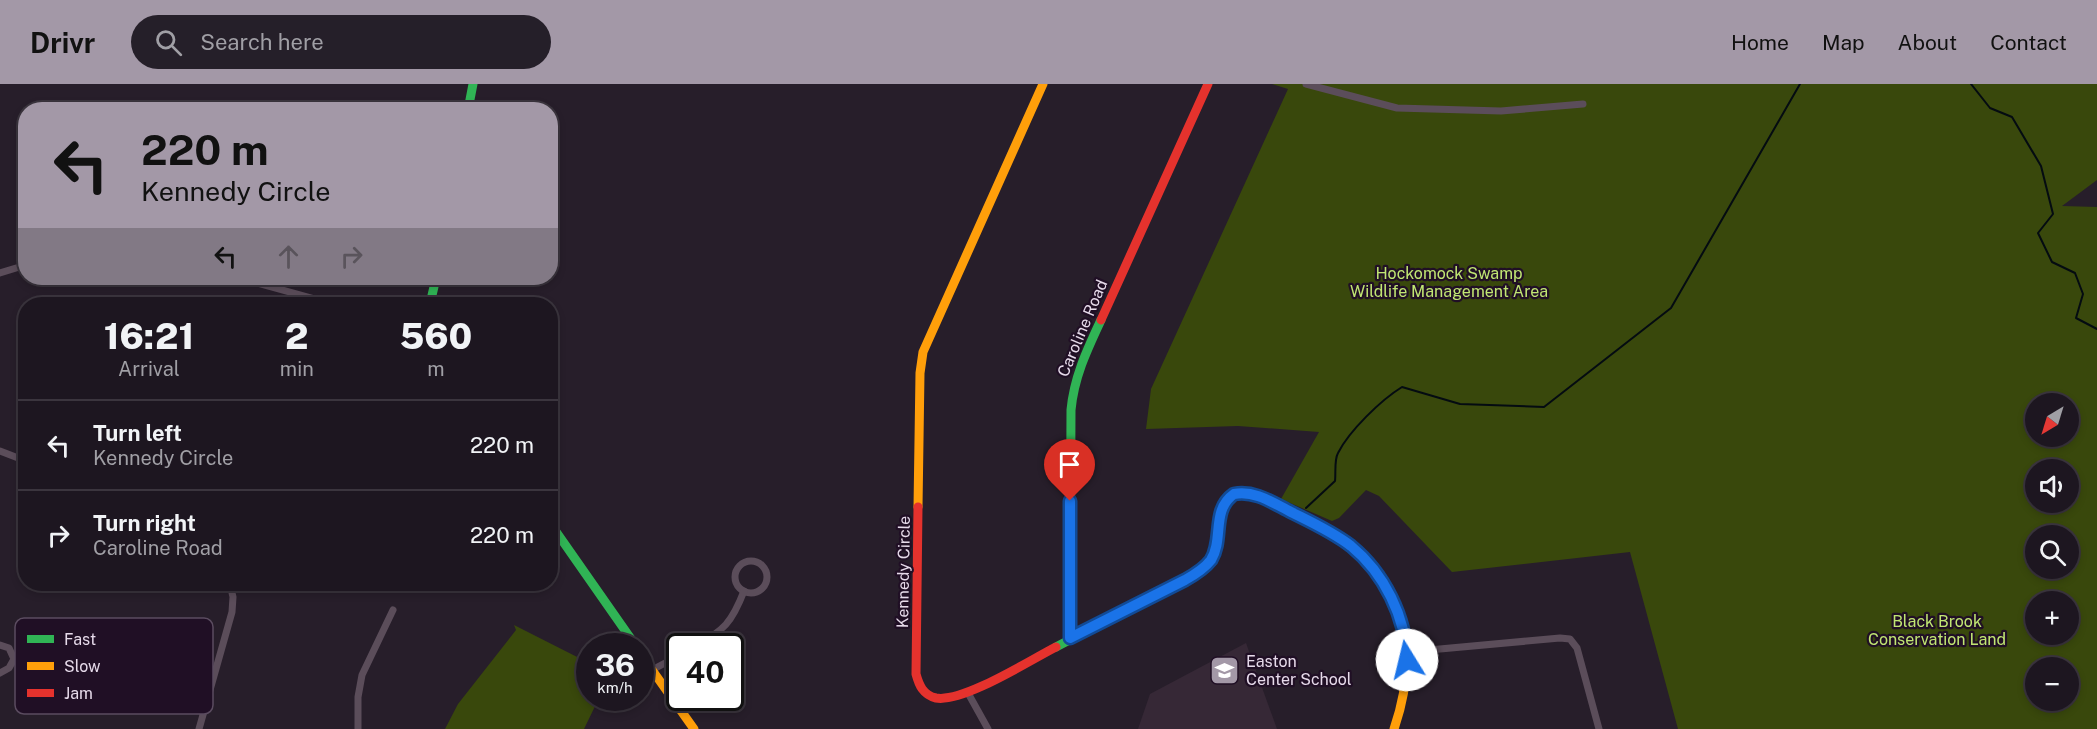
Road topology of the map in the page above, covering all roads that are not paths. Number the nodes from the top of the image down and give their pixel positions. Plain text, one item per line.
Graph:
1 (473, 84) edge
2 (1042, 84) edge
3 (1208, 84) edge
4 (1306, 84) edge
5 (470, 102) edge
6 (1583, 104) dead end
7 (18, 267) edge
8 (0, 273) edge
9 (264, 285) edge
10 (307, 297) edge
11 (0, 451) edge
12 (18, 458) edge
13 (558, 534) edge
14 (232, 591) edge
15 (744, 591) junction
16 (393, 610) dead end
17 (627, 633) edge
18 (718, 633) edge
19 (1070, 638) junction
20 (0, 645) edge
21 (1407, 652) junction
22 (0, 673) edge
23 (654, 673) edge
24 (213, 679) edge
25 (968, 693) junction
26 (203, 714) edge
27 (199, 729) edge
28 (358, 729) edge
29 (694, 729) edge
30 (988, 729) edge
31 (1394, 729) edge
32 (1599, 729) edge

1 - 5 street
2 - 25 street, Kennedy Circle
3 - 19 street, Caroline Road
4 - 6 street
7 - 8 street
9 - 10 street
11 - 12 street
13 - 17 street
14 - 24 street
15 - 15 street
15 - 18 street
16 - 28 street
19 - 21 street, Kennedy Circle
19 - 25 street, Kennedy Circle
20 - 22 street
21 - 31 street
21 - 32 street
23 - 29 street
25 - 30 street
26 - 27 street

